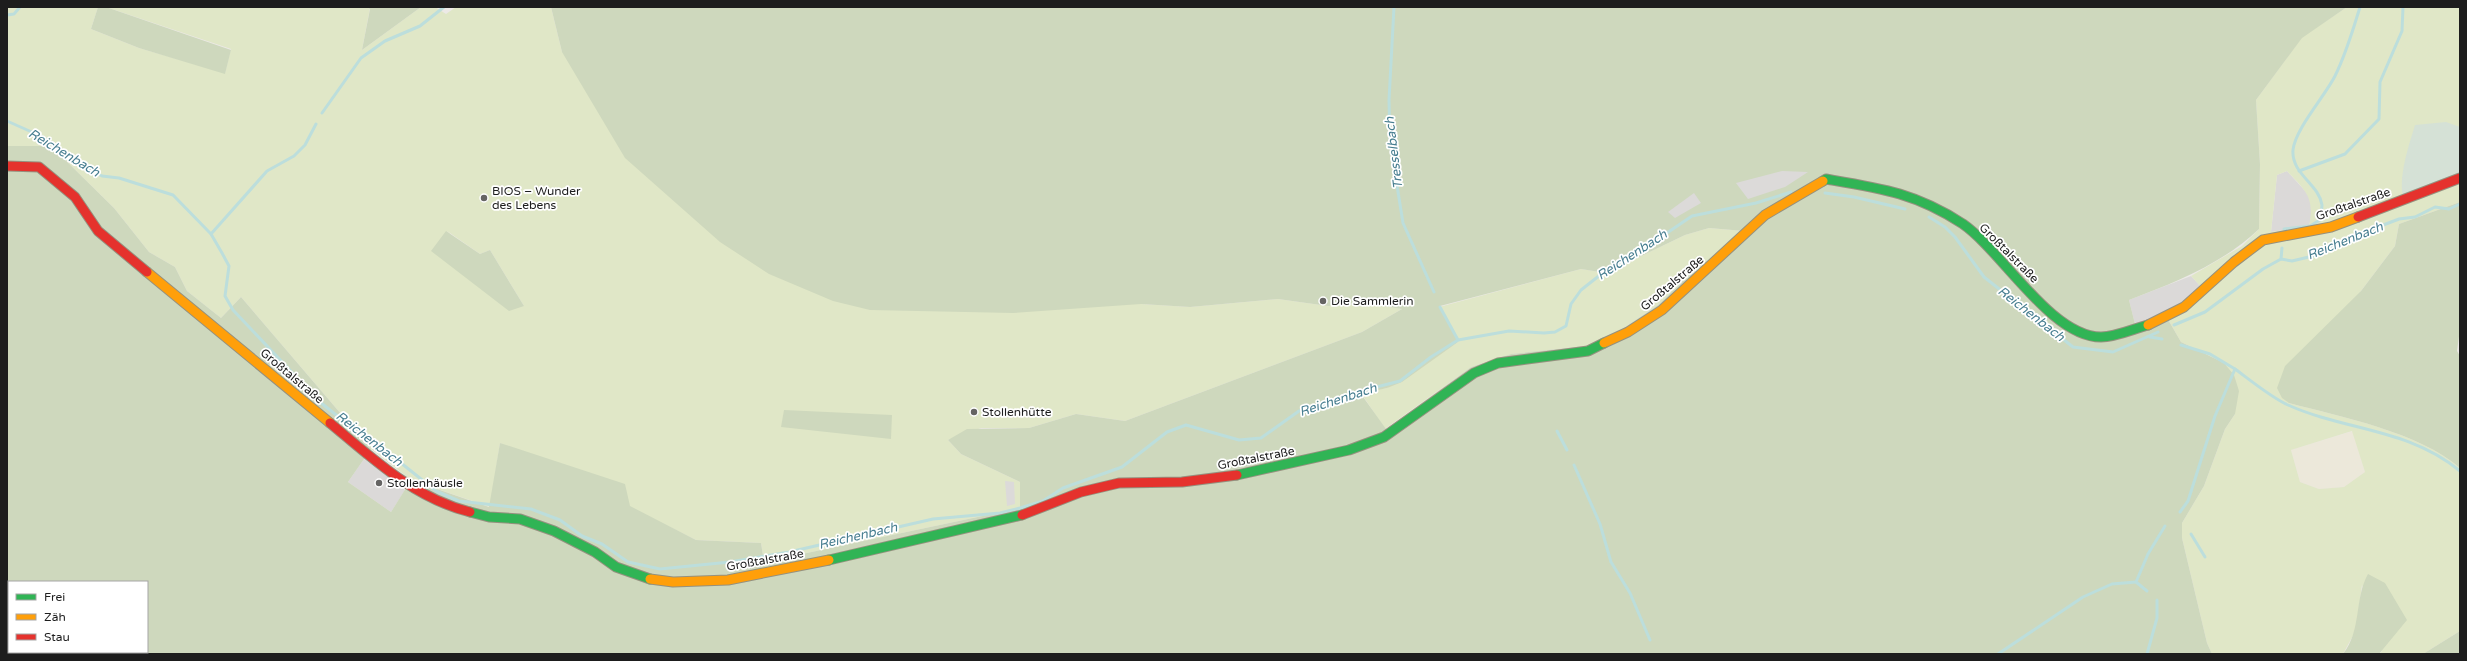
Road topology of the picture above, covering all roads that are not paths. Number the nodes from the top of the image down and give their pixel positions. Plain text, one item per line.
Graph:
1 (7, 166) edge
2 (2460, 178) edge

1 - 2 street, Großtalstraße

